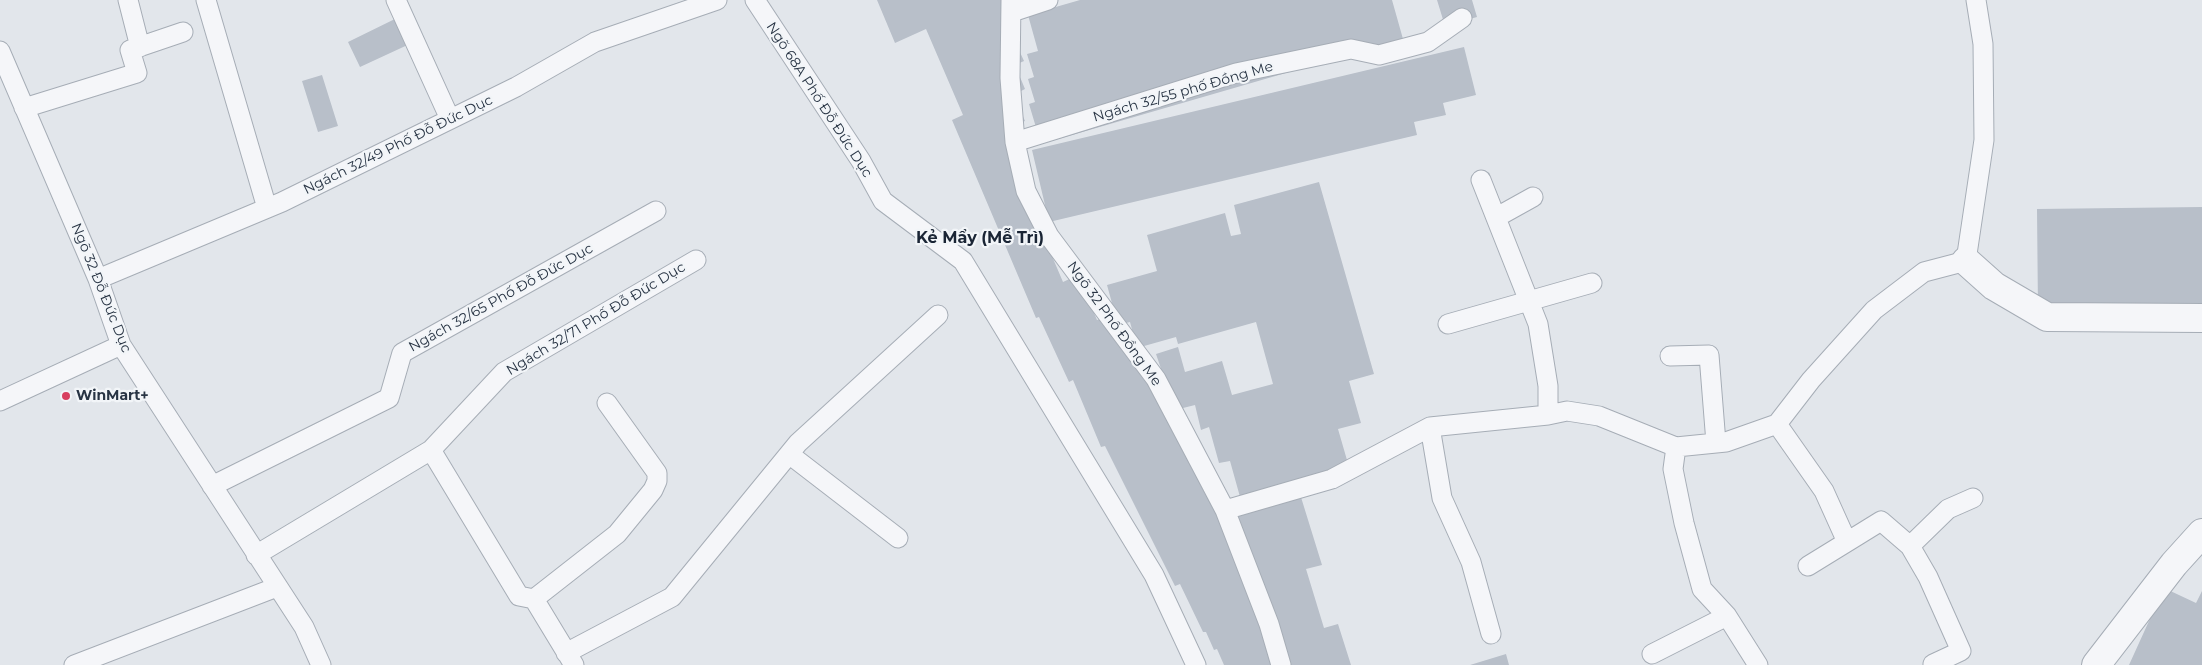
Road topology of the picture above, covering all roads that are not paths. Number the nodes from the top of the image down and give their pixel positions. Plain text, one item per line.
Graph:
1 (128, 0) edge
2 (206, 0) edge
3 (396, 0) edge
4 (717, 0) edge
5 (754, 0) edge
6 (1048, 0) edge
7 (1976, 0) edge
8 (1012, 6) edge
9 (1462, 18) dead end
10 (183, 32) dead end
11 (140, 47) junction
12 (0, 51) edge
13 (24, 108) junction
14 (450, 119) junction
15 (1015, 142) junction
16 (1481, 180) dead end
17 (1533, 197) dead end
18 (267, 208) junction
19 (656, 211) dead end
20 (1497, 217) junction
21 (696, 260) dead end
22 (1966, 261) junction
23 (98, 279) junction
24 (1592, 284) dead end
25 (1529, 302) junction
26 (938, 315) dead end
27 (2202, 318) edge
28 (1448, 324) dead end
29 (121, 345) junction
30 (1670, 356) dead end
31 (0, 401) edge
32 (607, 404) dead end
33 (1548, 415) junction
34 (1777, 424) junction
35 (1430, 427) junction
36 (1716, 443) junction
37 (1676, 447) junction
38 (431, 450) junction
39 (789, 454) junction
40 (212, 486) junction
41 (1973, 498) dead end
42 (1225, 510) junction
43 (2202, 533) edge
44 (898, 538) dead end
45 (1847, 542) junction
46 (1910, 546) junction
47 (256, 555) junction
48 (1808, 566) dead end
49 (277, 588) junction
50 (534, 599) junction
51 (1727, 616) junction
52 (1491, 634) dead end
53 (1652, 654) dead end
54 (570, 659) edge
55 (1933, 664) edge
56 (74, 665) edge
57 (321, 665) edge
58 (1196, 665) edge
59 (1282, 665) edge
60 (1758, 665) edge
61 (2097, 665) edge

1 - 11 lane
2 - 18 lane
3 - 14 lane
4 - 14 lane, Ngách 32/49 Phố Đỗ Đức Dục
5 - 58 lane, Ngõ 68A Phố Đỗ Đức Dục
6 - 8 lane
7 - 22 lane
8 - 15 lane, Ngõ 32 Phố Đồng Me
9 - 15 lane, Ngách 32/55 phố Đồng Me
10 - 11 lane
11 - 13 lane
12 - 13 lane, Ngõ 32 Đỗ Đức Dục
13 - 23 lane, Ngõ 32 Đỗ Đức Dục
14 - 18 lane, Ngách 32/49 Phố Đỗ Đức Dục
15 - 42 lane, Ngõ 32 Phố Đồng Me
16 - 20 lane
17 - 20 lane
18 - 23 lane, Ngách 32/49 Phố Đỗ Đức Dục
19 - 40 lane, Ngách 32/65 Phố Đỗ Đức Dục
20 - 25 lane
21 - 38 lane, Ngách 32/71 Phố Đỗ Đức Dục
22 - 27 street
22 - 34 lane
23 - 29 lane, Ngõ 32 Đỗ Đức Dục
24 - 25 lane
25 - 28 lane
25 - 33 lane
26 - 39 lane
29 - 31 lane
29 - 40 lane, Ngõ 32 Đỗ Đức Dục
30 - 36 lane
32 - 50 lane
33 - 35 lane
33 - 37 lane
34 - 36 lane
34 - 45 lane
35 - 42 lane
35 - 52 lane
36 - 37 lane
37 - 51 lane
38 - 47 lane, Ngách 32/71 Phố Đỗ Đức Dục
38 - 50 lane
39 - 44 lane
39 - 54 lane
40 - 47 lane, Ngõ 32 Đỗ Đức Dục
41 - 46 lane
42 - 59 lane, Ngõ 32 Phố Đồng Me
43 - 61 street
45 - 46 lane
45 - 48 lane
46 - 55 lane
47 - 49 lane, Ngõ 32 Đỗ Đức Dục
49 - 56 lane
49 - 57 lane, Ngõ 32 Đỗ Đức Dục
50 - 54 lane
51 - 53 lane
51 - 60 lane

